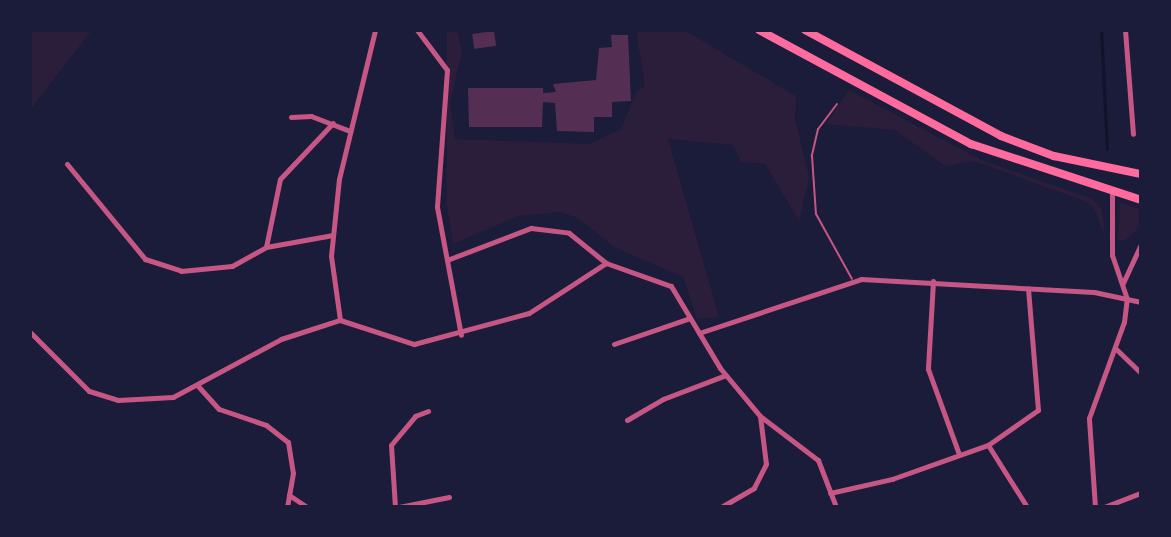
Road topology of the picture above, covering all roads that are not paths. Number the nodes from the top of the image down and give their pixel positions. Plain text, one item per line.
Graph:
1 (375, 30) edge
2 (417, 30) edge
3 (759, 30) edge
4 (805, 30) edge
5 (1125, 30) edge
6 (837, 104) dead end
7 (291, 117) dead end
8 (333, 123) junction
9 (350, 131) junction
10 (1133, 134) dead end
11 (67, 164) dead end
12 (1141, 174) edge
13 (1112, 193) junction
14 (1141, 200) edge
15 (333, 235) junction
16 (1141, 244) edge
17 (266, 247) junction
18 (447, 260) junction
19 (606, 262) junction
20 (933, 281) junction
21 (854, 282) junction
22 (1123, 283) junction
23 (1028, 288) junction
24 (1127, 299) junction
25 (1141, 302) edge
26 (690, 318) junction
27 (340, 320) junction
28 (30, 332) edge
29 (699, 333) junction
30 (461, 335) junction
31 (614, 344) dead end
32 (1115, 348) junction
33 (1141, 373) edge
34 (726, 375) junction
35 (198, 386) junction
36 (428, 411) dead end
37 (760, 416) junction
38 (627, 420) dead end
39 (988, 445) junction
40 (959, 454) junction
41 (830, 493) junction
42 (1141, 493) edge
43 (289, 495) junction
44 (449, 497) dead end
45 (287, 507) edge
46 (307, 507) edge
47 (397, 507) edge
48 (721, 507) edge
49 (836, 507) edge
50 (1027, 507) edge
51 (1095, 507) edge
52 (1104, 507) edge

1 - 9 street
2 - 18 street
3 - 13 highway
4 - 12 highway
5 - 10 street
6 - 21 lane
7 - 8 street
8 - 9 street
8 - 17 street
9 - 15 street
11 - 17 street
13 - 14 highway
13 - 22 street
15 - 17 street
15 - 27 street
16 - 22 street
18 - 19 street
18 - 30 street
19 - 26 street
19 - 30 street
20 - 21 street
20 - 23 street
20 - 40 street
21 - 29 street
22 - 24 street
23 - 24 street
23 - 39 street
24 - 25 street
24 - 32 street
26 - 29 street
26 - 31 street
27 - 30 street
27 - 35 street
28 - 35 street
29 - 34 street
32 - 33 street
32 - 51 street
34 - 37 street
34 - 38 street
35 - 43 street
36 - 47 street
37 - 41 street
37 - 48 street
39 - 40 street
39 - 50 street
40 - 41 street
41 - 49 street
42 - 52 street
43 - 45 street
43 - 46 street
44 - 47 street

